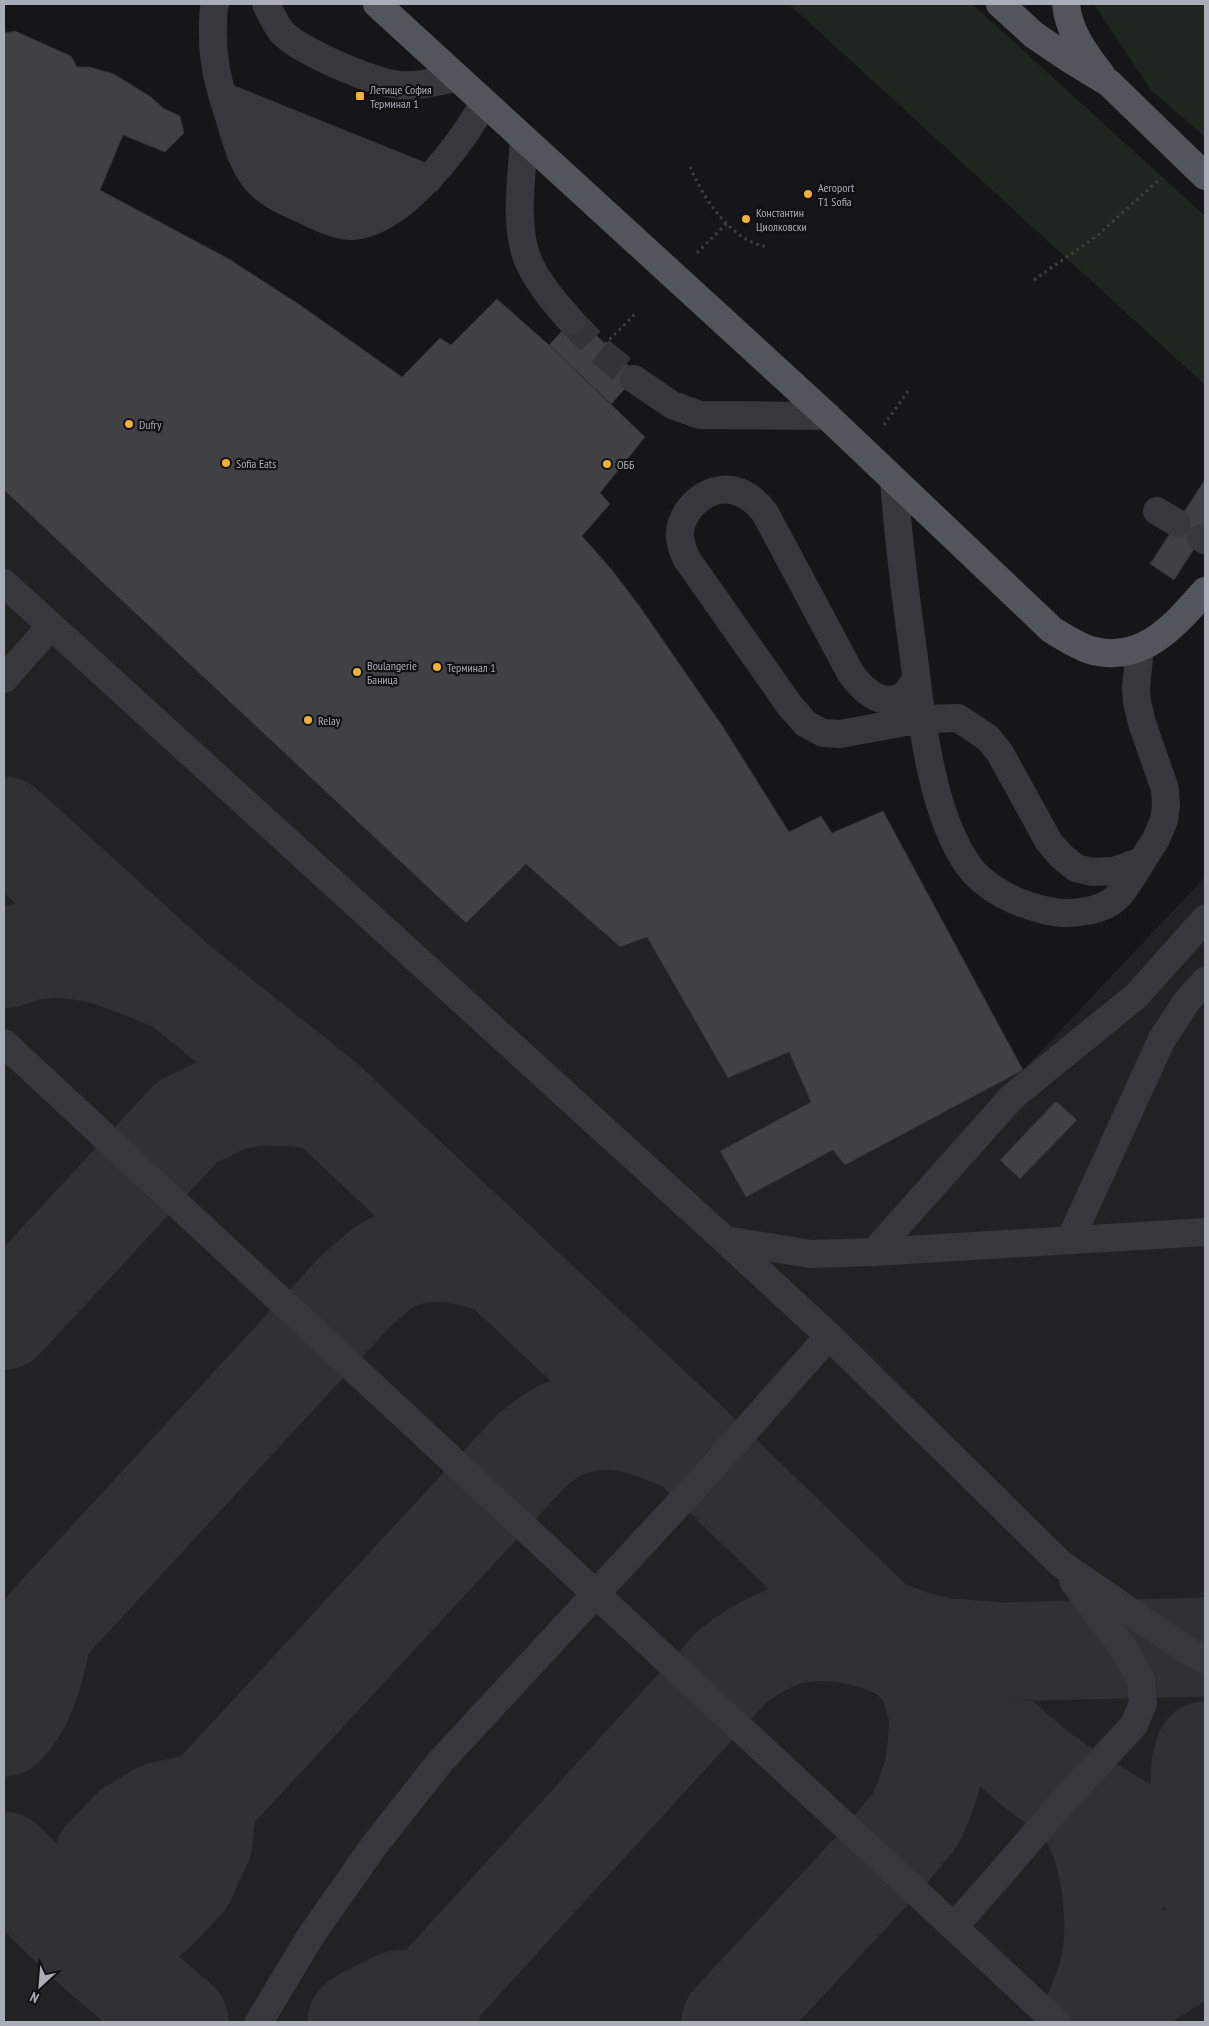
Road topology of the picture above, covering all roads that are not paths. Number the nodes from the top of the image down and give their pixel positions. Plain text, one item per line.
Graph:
1 (210, 4) edge
2 (266, 4) edge
3 (376, 4) edge
4 (1000, 4) edge
5 (1066, 4) edge
6 (457, 78) junction
7 (1108, 83) junction
8 (223, 96) junction
9 (484, 102) junction
10 (233, 128) junction
11 (524, 139) junction
12 (1205, 176) edge
13 (429, 178) junction
14 (408, 198) junction
15 (571, 321) tunnel mouth
16 (634, 379) tunnel mouth
17 (827, 416) junction
18 (894, 480) junction
19 (4, 583) edge
20 (1205, 591) edge
21 (51, 626) junction
22 (1140, 648) junction
23 (4, 679) edge
24 (916, 679) junction
25 (922, 719) junction
26 (1142, 861) junction
27 (1205, 919) edge
28 (1205, 981) edge
29 (4, 1043) edge
30 (1205, 1232) edge
31 (725, 1240) junction
32 (1070, 1240) junction
33 (874, 1252) junction
34 (829, 1336) junction
35 (1061, 1564) junction
36 (596, 1595) junction
37 (1205, 1660) edge
38 (954, 1927) junction
39 (259, 2022) edge
40 (1056, 2022) edge

1 - 8 lane
2 - 6 lane
3 - 6 main road
4 - 7 main road
5 - 7 main road
6 - 9 main road
7 - 12 main road
8 - 10 lane
8 - 13 lane
9 - 11 main road
9 - 13 lane
10 - 14 lane
10 - 14 lane
11 - 15 lane
11 - 17 main road
13 - 14 lane
16 - 17 lane
17 - 18 main road
18 - 22 main road
18 - 24 lane
19 - 21 lane
20 - 22 main road
21 - 23 lane
21 - 31 lane
22 - 26 lane
24 - 25 lane
24 - 25 lane
25 - 26 lane
25 - 26 lane
27 - 33 lane
28 - 32 lane
29 - 36 lane
30 - 32 lane
31 - 33 lane
31 - 34 lane
32 - 33 lane
34 - 35 lane
34 - 36 lane
35 - 37 lane
35 - 38 lane
36 - 38 lane
36 - 39 lane
38 - 40 lane

